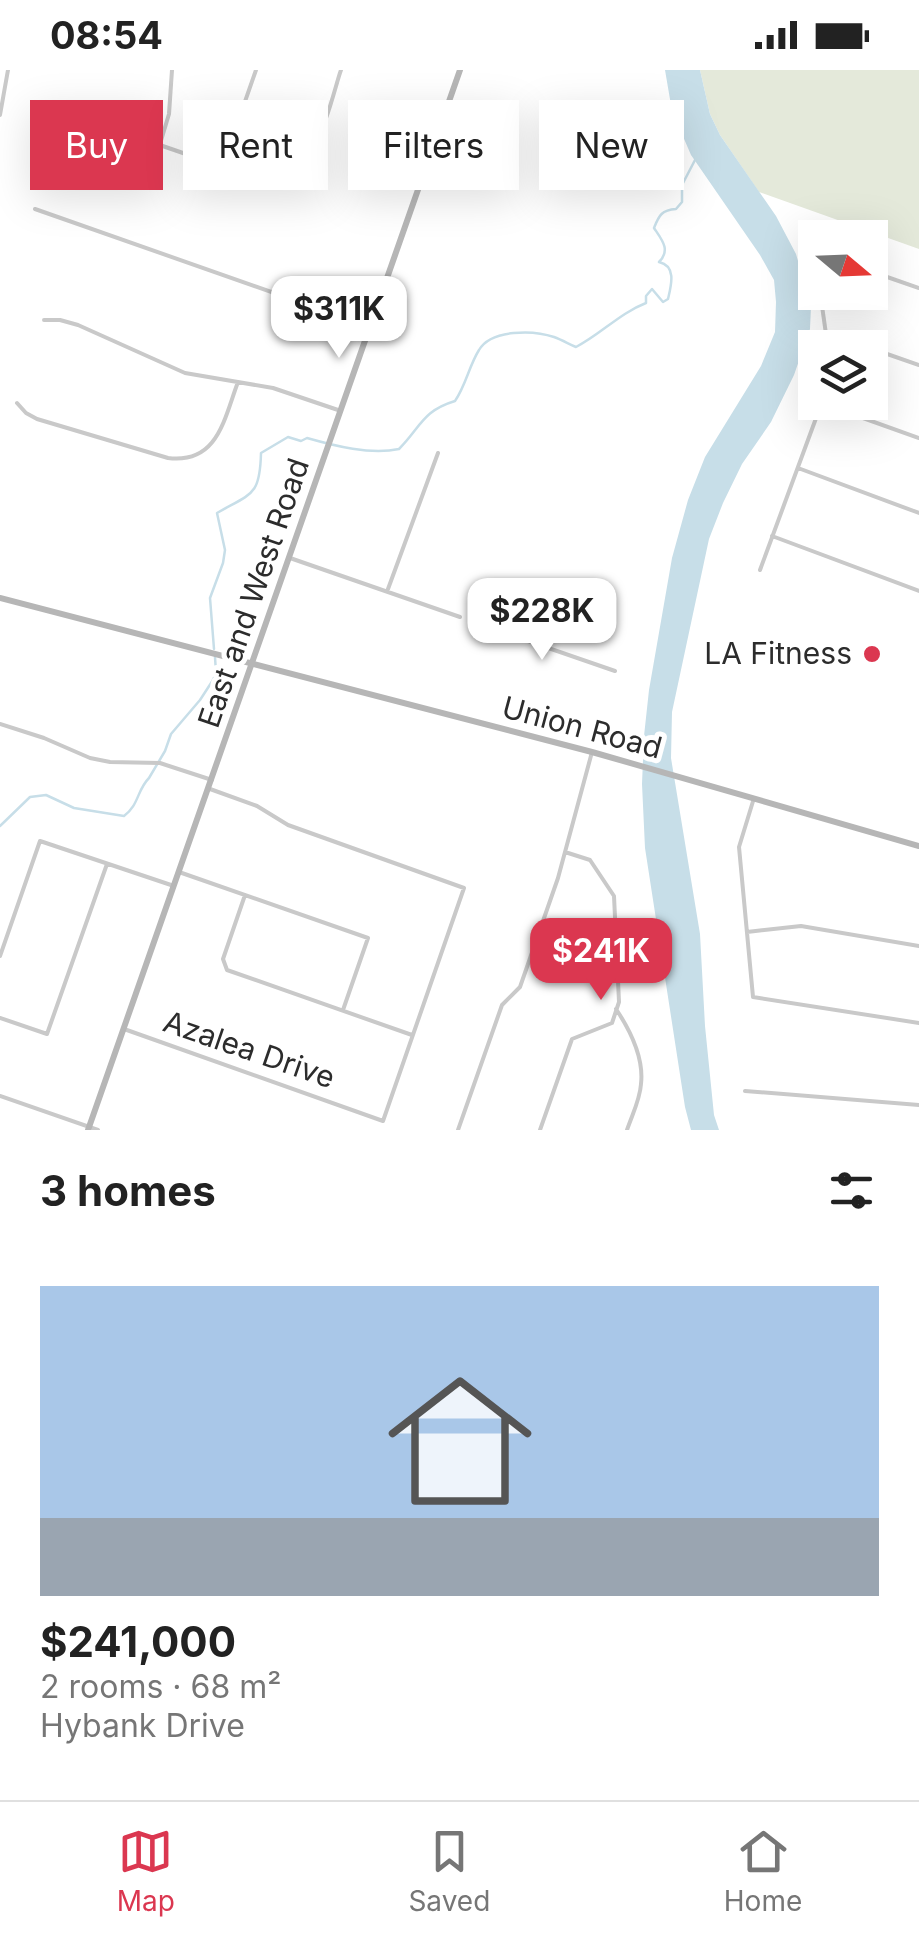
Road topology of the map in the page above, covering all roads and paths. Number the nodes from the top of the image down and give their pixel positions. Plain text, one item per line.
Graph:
1 (8, 70) edge
2 (172, 70) edge
3 (256, 70) edge
4 (341, 70) edge
5 (460, 70) edge
6 (245, 100) edge
7 (328, 109) edge
8 (0, 115) edge
9 (163, 135) edge
10 (36, 209) dead end
11 (888, 277) edge
12 (919, 288) edge
13 (44, 320) dead end
14 (371, 326) junction
15 (888, 354) edge
16 (919, 365) edge
17 (238, 382) junction
18 (17, 404) dead end
19 (341, 411) junction
20 (816, 420) edge
21 (869, 420) edge
22 (919, 438) edge
23 (438, 453) dead end
24 (798, 468) junction
25 (919, 513) edge
26 (772, 536) junction
27 (290, 558) junction
28 (760, 570) dead end
29 (919, 590) edge
30 (388, 592) junction
31 (0, 598) edge
32 (460, 617) dead end
33 (479, 624) dead end
34 (253, 664) junction
35 (616, 671) dead end
36 (0, 724) edge
37 (592, 752) junction
38 (210, 784) junction
39 (754, 798) junction
40 (919, 846) edge
41 (565, 852) junction
42 (108, 864) junction
43 (179, 872) junction
44 (174, 886) junction
45 (245, 895) junction
46 (540, 930) junction
47 (748, 932) junction
48 (919, 946) edge
49 (0, 956) edge
50 (616, 957) junction
51 (616, 1009) junction
52 (343, 1010) junction
53 (0, 1018) edge
54 (919, 1023) edge
55 (124, 1030) junction
56 (413, 1035) junction
57 (745, 1091) dead end
58 (0, 1096) edge
59 (919, 1105) edge
60 (92, 1129) edge
61 (458, 1130) edge
62 (540, 1130) edge
63 (627, 1130) edge

1 - 8 street
2 - 9 street
3 - 6 street
4 - 7 street
5 - 14 street, East and West Road
10 - 14 street
11 - 12 street
13 - 17 street
14 - 19 street, East and West Road
15 - 16 street
17 - 18 street
17 - 19 street
19 - 27 street, East and West Road
20 - 24 street
21 - 22 street
23 - 30 street
24 - 25 street
24 - 26 street
26 - 28 street
26 - 29 street
27 - 30 street
27 - 34 street, East and West Road
30 - 32 street
31 - 34 street, Union Road
33 - 35 street
34 - 37 street, Union Road
34 - 38 street, East and West Road
36 - 38 street
37 - 39 street, Union Road
37 - 41 street
38 - 43 street, East and West Road
38 - 56 street
39 - 40 street, Union Road
39 - 47 street
41 - 46 street
41 - 50 street
42 - 44 street
42 - 49 street
42 - 53 street
43 - 44 street, East and West Road
43 - 45 street
44 - 55 street, East and West Road
45 - 52 street
45 - 52 street
46 - 50 street
46 - 61 street
47 - 48 street
47 - 54 street
50 - 51 street
51 - 62 street
51 - 63 street
52 - 56 street
55 - 56 street, Azalea Drive
55 - 60 street, East and West Road
57 - 59 street
58 - 60 street

